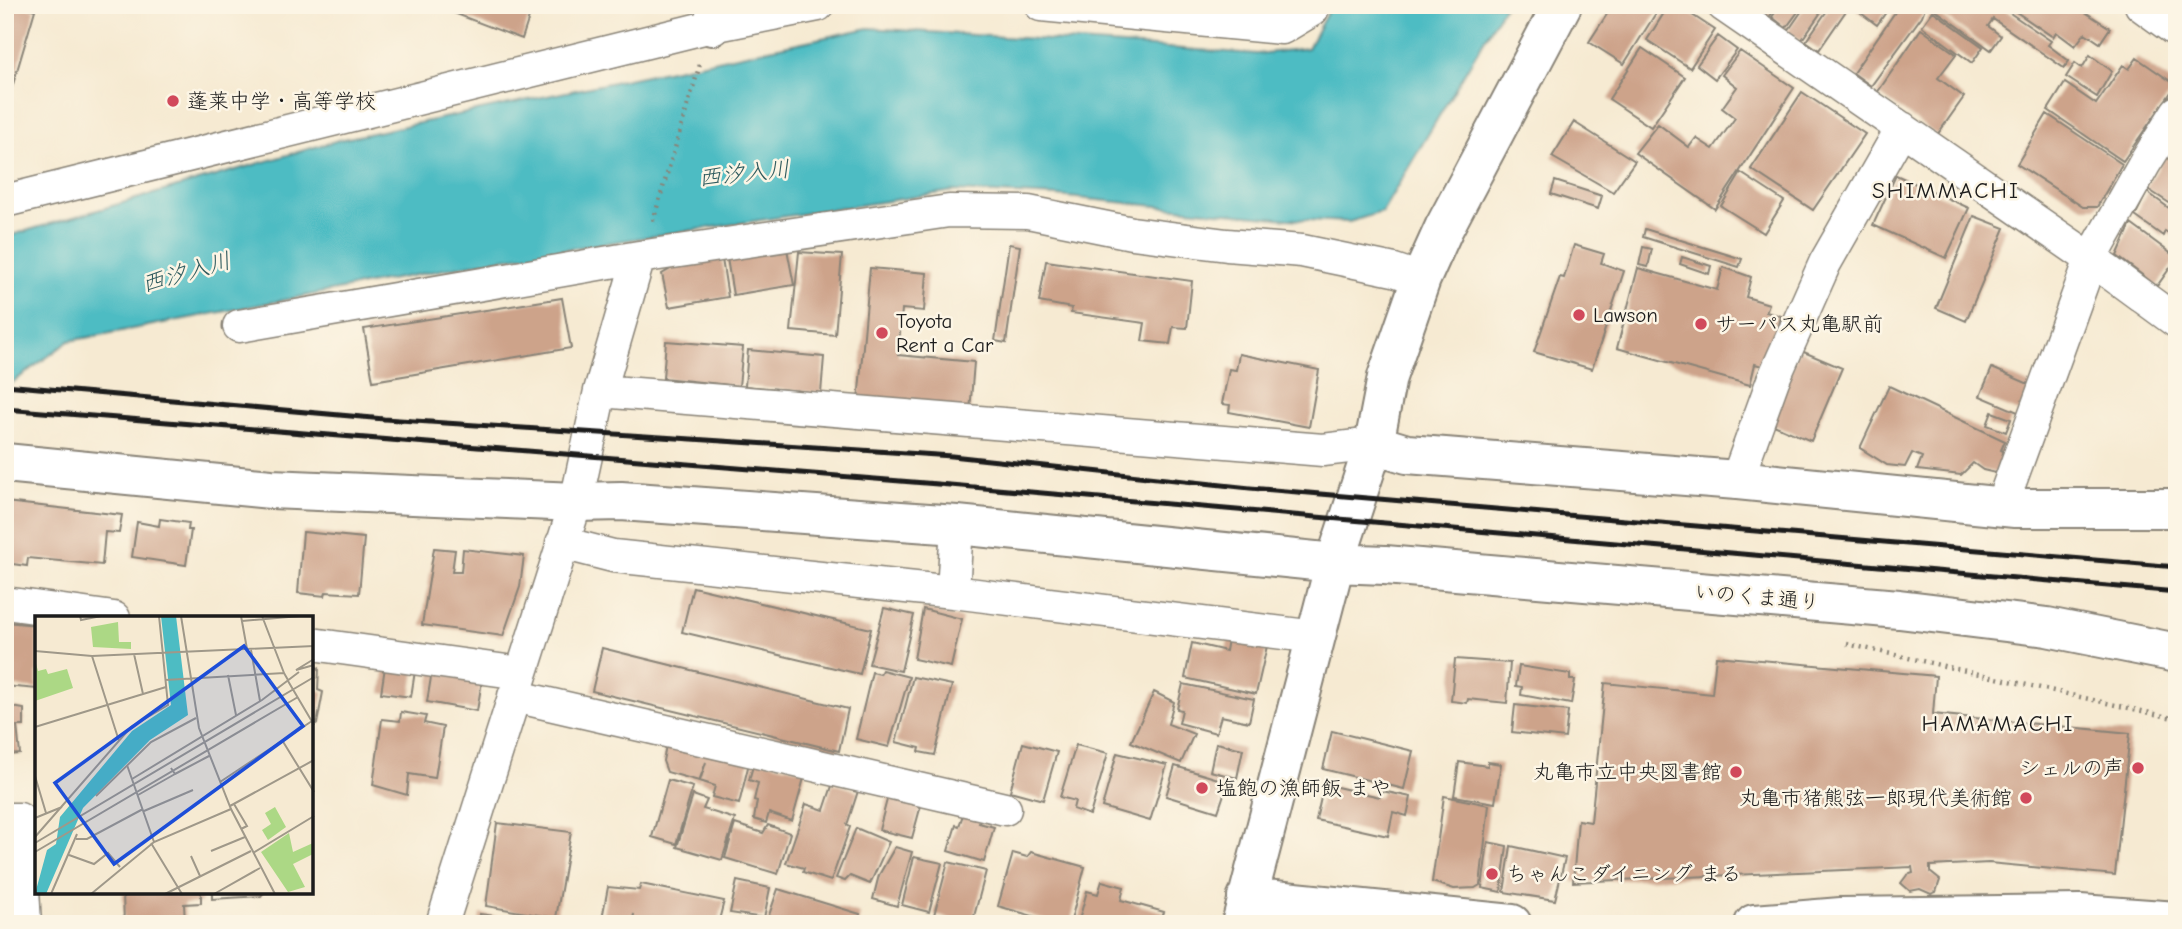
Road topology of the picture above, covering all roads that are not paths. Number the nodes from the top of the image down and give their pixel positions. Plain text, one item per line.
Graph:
1 (818, 5) edge
2 (1041, 5) edge
3 (1314, 5) edge
4 (1562, 5) edge
5 (1723, 5) edge
6 (2141, 5) edge
7 (712, 27) edge
8 (2177, 31) edge
9 (2177, 112) edge
10 (1902, 128) junction
11 (5, 201) edge
12 (645, 244) junction
13 (2091, 259) junction
14 (1421, 279) junction
15 (2177, 321) edge
16 (239, 327) dead end
17 (600, 391) junction
18 (1374, 444) junction
19 (5, 463) edge
20 (1737, 480) junction
21 (576, 502) junction
22 (2000, 507) junction
23 (2177, 508) edge
24 (957, 525) junction
25 (562, 543) junction
26 (1335, 563) junction
27 (953, 592) junction
28 (5, 603) edge
29 (99, 616) edge
30 (1316, 637) junction
31 (313, 645) edge
32 (2177, 653) edge
33 (518, 685) junction
34 (1005, 809) dead end
35 (5, 819) edge
36 (1244, 911) edge
37 (1950, 920) edge
38 (2177, 921) edge
39 (25, 924) edge
40 (442, 924) edge
41 (1512, 924) edge
42 (1754, 924) edge

1 - 7 street
2 - 3 street
4 - 14 street
5 - 10 street
6 - 8 street
7 - 11 street
9 - 13 street
10 - 13 street
10 - 20 street
12 - 14 street
12 - 16 street
12 - 17 street
13 - 15 street
13 - 22 street
14 - 18 street
17 - 18 street
17 - 21 street
18 - 20 street
18 - 26 street
19 - 21 street, いのくま通り
20 - 22 street
21 - 24 street, いのくま通り
21 - 25 street
22 - 23 street
24 - 26 street, いのくま通り
24 - 27 street
25 - 27 street
25 - 33 street
26 - 30 street
26 - 32 street, いのくま通り
27 - 30 street
28 - 29 street
30 - 36 street
31 - 33 street
33 - 34 street
33 - 40 street
35 - 39 street
36 - 41 street
37 - 38 street
37 - 42 street

